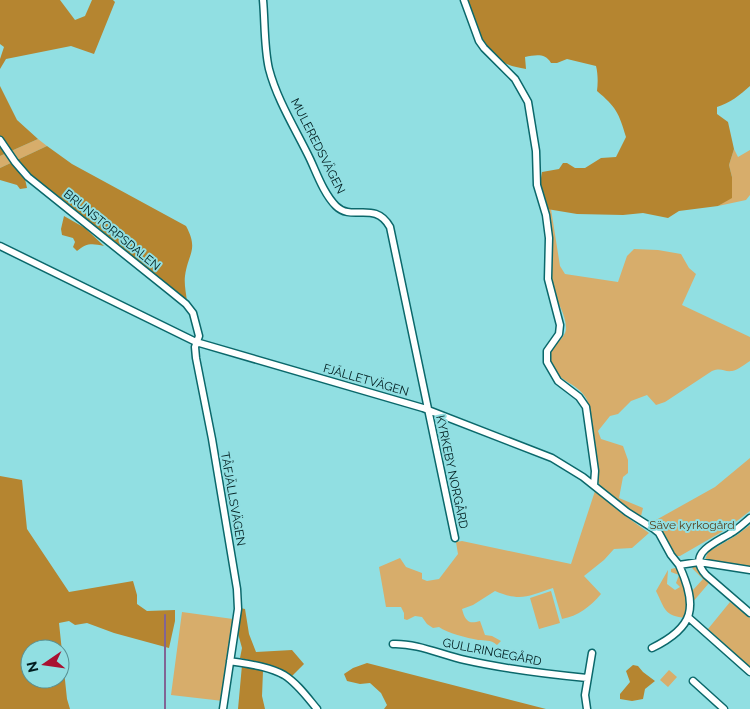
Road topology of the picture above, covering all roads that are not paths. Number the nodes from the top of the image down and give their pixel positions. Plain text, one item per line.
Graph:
1 (263, 0) edge
2 (464, 0) edge
3 (0, 140) edge
4 (0, 246) edge
5 (196, 342) junction
6 (428, 410) junction
7 (594, 485) junction
8 (750, 518) edge
9 (455, 538) dead end
10 (700, 562) junction
11 (679, 565) junction
12 (750, 570) edge
13 (750, 613) edge
14 (688, 617) junction
15 (393, 644) dead end
16 (652, 648) dead end
17 (592, 653) dead end
18 (230, 661) junction
19 (750, 672) edge
20 (588, 678) junction
21 (693, 681) dead end
22 (223, 709) edge
23 (317, 709) edge
24 (587, 709) edge
25 (724, 709) edge

1 - 6 street, MULEREDSVÄGEN
2 - 7 street
3 - 5 street, BRUNSTORPSDALEN
4 - 5 street, FJÄLLETVÄGEN
5 - 6 street, FJÄLLETVÄGEN
5 - 18 street, TÅFJÄLLSVÄGEN
6 - 7 street, FJÄLLETVÄGEN
6 - 9 street, KYRKEBY NORGÅRD
7 - 11 street, FJÄLLETVÄGEN
8 - 10 street
10 - 11 street
10 - 12 street
10 - 13 street
11 - 14 street, FJÄLLETVÄGEN
14 - 16 street
14 - 19 street
15 - 20 street, GULLRINGEGÅRD
17 - 20 street
18 - 22 street, TÅFJÄLLSVÄGEN
18 - 23 street
20 - 24 street
21 - 25 street

